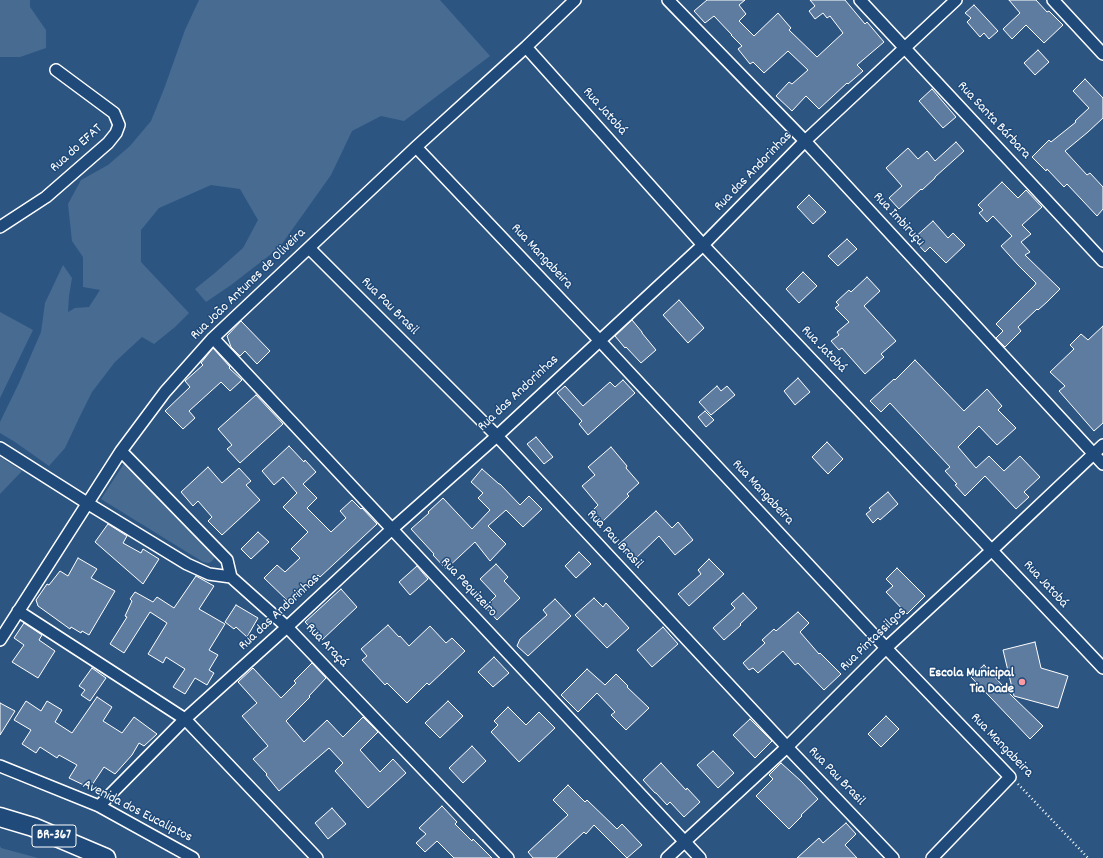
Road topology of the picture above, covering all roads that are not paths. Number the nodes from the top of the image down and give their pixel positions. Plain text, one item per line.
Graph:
1 (575, 0) edge
2 (668, 0) edge
3 (860, 0) edge
4 (956, 0) edge
5 (1053, 0) edge
6 (526, 47) junction
7 (905, 48) junction
8 (1103, 54) edge
9 (56, 70) dead end
10 (805, 141) junction
11 (416, 147) junction
12 (0, 227) edge
13 (703, 245) junction
14 (310, 248) junction
15 (1103, 262) edge
16 (213, 338) junction
17 (600, 341) junction
18 (496, 436) junction
19 (1103, 445) edge
20 (0, 448) edge
21 (121, 451) junction
22 (1094, 454) junction
23 (1103, 464) edge
24 (87, 504) junction
25 (392, 529) junction
26 (992, 550) junction
27 (231, 577) junction
28 (18, 611) junction
29 (287, 627) junction
30 (0, 640) edge
31 (886, 648) junction
32 (1103, 668) edge
33 (185, 719) junction
34 (787, 747) junction
35 (0, 766) edge
36 (99, 806) junction
37 (0, 817) edge
38 (685, 842) junction
39 (106, 858) edge
40 (193, 858) edge
41 (317, 858) edge
42 (508, 858) edge
43 (668, 858) edge
44 (700, 858) edge
45 (893, 858) edge
46 (932, 858) edge

1 - 6 street, Rua João Antunes de Oliveira
2 - 10 street, Rua Imbiruçu
3 - 7 street, Rua Santa Bárbara
4 - 7 street, Rua das Andorinhas
5 - 8 street
6 - 11 street, Rua João Antunes de Oliveira
6 - 13 street, Rua Jatobá
7 - 10 street, Rua das Andorinhas
7 - 15 street, Rua Santa Bárbara
9 - 12 street, Rua do EFAT
10 - 13 street, Rua das Andorinhas
10 - 22 street, Rua Imbiruçu
11 - 14 street, Rua João Antunes de Oliveira
11 - 17 street, Rua Mangabeira
13 - 17 street, Rua das Andorinhas
13 - 26 street, Rua Jatobá
14 - 16 street, Rua João Antunes de Oliveira
14 - 18 street, Rua Pau Brasil
16 - 21 street, Rua João Antunes de Oliveira
16 - 25 street, Rua Pequizeiro
17 - 18 street, Rua das Andorinhas
17 - 31 street, Rua Mangabeira
18 - 25 street, Rua das Andorinhas
18 - 34 street, Rua Pau Brasil
19 - 22 street, Rua Pintassilgos
20 - 24 street
21 - 24 street, Rua João Antunes de Oliveira
21 - 27 street
22 - 23 street, Rua Imbiruçu
22 - 26 street, Rua Pintassilgos
24 - 27 street
24 - 28 street, Rua João Antunes de Oliveira
25 - 29 street, Rua das Andorinhas
25 - 38 street, Rua Pequizeiro
26 - 31 street, Rua Pintassilgos
26 - 32 street, Rua Jatobá
27 - 29 street, Rua Araçá
28 - 30 street, Rua João Antunes de Oliveira
28 - 33 street
29 - 33 street, Rua das Andorinhas
29 - 42 street, Rua Araçá
31 - 34 street, Rua Pintassilgos
31 - 46 street, Rua Mangabeira
33 - 36 street, Rua das Andorinhas
33 - 41 street
34 - 38 street, Rua Pintassilgos
34 - 45 street, Rua Pau Brasil
35 - 36 street, Avenida dos Eucaliptos
36 - 40 street, Avenida dos Eucaliptos
37 - 39 main road, BR-367
38 - 43 street, Rua Pintassilgos
38 - 44 street, Rua Pequizeiro

